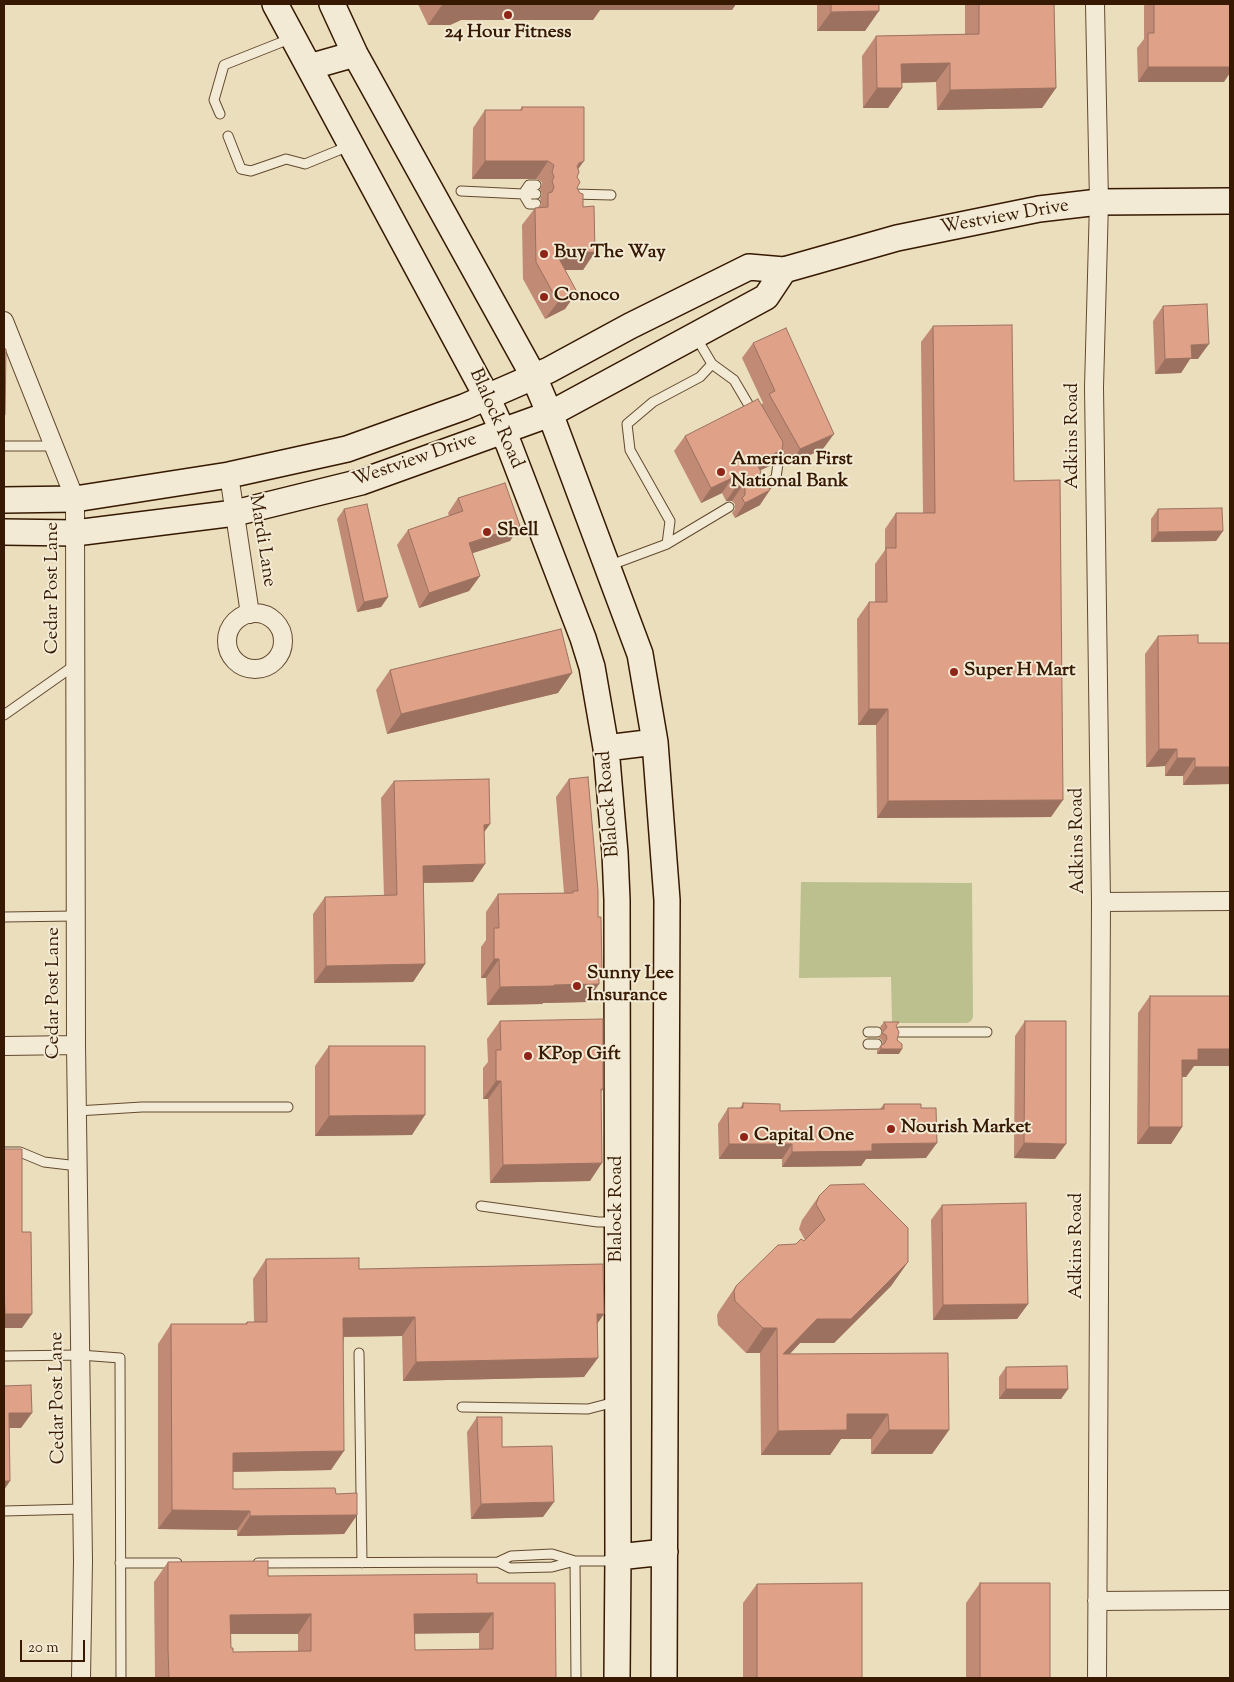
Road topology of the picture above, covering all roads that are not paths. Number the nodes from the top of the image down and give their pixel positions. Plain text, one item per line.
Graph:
1 (275, 4) edge
2 (332, 4) edge
3 (1094, 4) edge
4 (293, 38) junction
5 (355, 54) junction
6 (309, 68) junction
7 (220, 114) dead end
8 (228, 136) dead end
9 (351, 145) junction
10 (536, 190) dead end
11 (571, 190) edge
12 (461, 191) dead end
13 (523, 194) junction
14 (587, 194) junction
15 (610, 195) dead end
16 (1230, 201) edge
17 (1099, 202) junction
18 (536, 204) dead end
19 (578, 205) edge
20 (784, 270) junction
21 (4, 321) edge
22 (695, 335) junction
23 (712, 364) junction
24 (534, 377) junction
25 (487, 397) junction
26 (550, 414) junction
27 (759, 422) edge
28 (503, 431) junction
29 (769, 439) edge
30 (4, 446) edge
31 (54, 446) junction
32 (229, 475) junction
33 (754, 494) edge
34 (75, 499) junction
35 (4, 500) edge
36 (729, 507) dead end
37 (235, 513) junction
38 (4, 532) edge
39 (75, 533) junction
40 (667, 544) junction
41 (608, 566) junction
42 (250, 614) dead end
43 (75, 665) junction
44 (4, 715) edge
45 (655, 742) junction
46 (606, 748) junction
47 (1230, 900) edge
48 (1101, 902) junction
49 (76, 916) junction
50 (4, 917) edge
51 (987, 1032) dead end
52 (76, 1044) junction
53 (899, 1044) edge
54 (4, 1046) edge
55 (288, 1107) dead end
56 (77, 1111) junction
57 (4, 1152) edge
58 (78, 1166) junction
59 (481, 1206) dead end
60 (618, 1222) junction
61 (359, 1353) dead end
62 (80, 1355) junction
63 (4, 1356) edge
64 (618, 1401) junction
65 (462, 1406) dead end
66 (82, 1510) junction
67 (4, 1511) edge
68 (665, 1552) junction
69 (618, 1557) junction
70 (575, 1561) junction
71 (120, 1563) junction
72 (188, 1563) edge
73 (246, 1563) edge
74 (362, 1563) junction
75 (1230, 1600) edge
76 (1097, 1601) junction
77 (81, 1678) edge
78 (121, 1678) edge
79 (576, 1678) edge
80 (617, 1678) edge
81 (664, 1678) edge
82 (1097, 1678) edge

1 - 4 main road, Blalock Road
2 - 5 main road
3 - 17 street, Adkins Road
4 - 6 main road, Blalock Road
4 - 7 lane
5 - 6 main road
5 - 24 main road
6 - 9 main road, Blalock Road
8 - 9 lane
9 - 25 main road, Blalock Road
10 - 13 lane
11 - 14 lane
12 - 13 lane
13 - 18 lane
14 - 15 lane
14 - 19 lane
16 - 17 main road, Westview Drive
17 - 20 main road, Westview Drive
17 - 48 street, Adkins Road
20 - 22 main road, Westview Drive
20 - 24 main road, Westview Drive
21 - 31 street, Cedar Post Lane
22 - 23 lane
22 - 26 main road, Westview Drive
23 - 27 lane
23 - 40 lane
24 - 25 main road, Westview Drive
24 - 26 main road
25 - 28 main road, Blalock Road
25 - 32 main road, Westview Drive
26 - 28 main road, Westview Drive
26 - 41 main road
28 - 37 main road, Westview Drive
28 - 46 main road, Blalock Road
29 - 33 lane
30 - 31 lane
31 - 34 street, Cedar Post Lane
32 - 34 main road, Westview Drive
32 - 37 street, Mardi Lane
34 - 35 main road, Westview Drive
34 - 39 street, Cedar Post Lane
36 - 40 lane
37 - 39 main road, Westview Drive
37 - 42 street, Mardi Lane
38 - 39 main road, Westview Drive
39 - 43 street, Cedar Post Lane
40 - 41 lane
41 - 45 main road
43 - 44 lane
43 - 49 street, Cedar Post Lane
45 - 46 main road
45 - 68 main road
46 - 60 main road, Blalock Road
47 - 48 street
48 - 76 street, Adkins Road
49 - 50 lane
49 - 52 street, Cedar Post Lane
51 - 53 lane
52 - 54 street
52 - 56 street, Cedar Post Lane
55 - 56 lane
56 - 58 street, Cedar Post Lane
57 - 58 lane
58 - 62 street, Cedar Post Lane
59 - 60 lane
60 - 64 main road, Blalock Road
61 - 74 lane
62 - 63 lane
62 - 66 street, Cedar Post Lane
62 - 71 lane
64 - 65 lane
64 - 69 main road, Blalock Road
66 - 67 lane
66 - 77 street, Cedar Post Lane
68 - 69 main road
68 - 81 main road
69 - 70 lane
69 - 80 main road, Blalock Road
70 - 74 lane
70 - 79 lane
71 - 72 lane
71 - 78 lane
73 - 74 lane
75 - 76 street
76 - 82 street, Adkins Road

